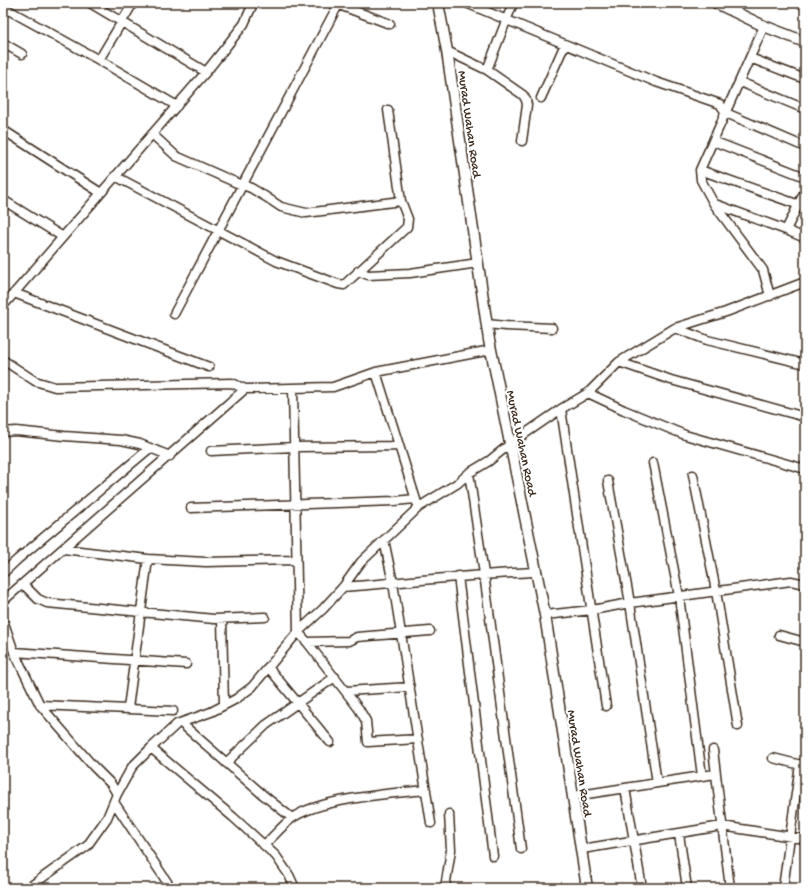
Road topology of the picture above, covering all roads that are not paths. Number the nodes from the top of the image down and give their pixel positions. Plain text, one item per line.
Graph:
1 (90, 3) edge
2 (133, 3) edge
3 (252, 3) edge
4 (438, 3) edge
5 (466, 3) edge
6 (513, 3) edge
7 (716, 3) edge
8 (336, 4) edge
9 (3, 6) edge
10 (506, 20) junction
11 (122, 22) junction
12 (390, 24) dead end
13 (764, 26) junction
14 (805, 42) edge
15 (3, 43) edge
16 (565, 44) junction
17 (447, 51) junction
18 (22, 54) dead end
19 (750, 58) junction
20 (99, 60) junction
21 (487, 70) junction
22 (206, 72) junction
23 (805, 79) edge
24 (740, 82) junction
25 (541, 98) dead end
26 (177, 106) junction
27 (805, 109) edge
28 (388, 110) dead end
29 (726, 113) junction
30 (3, 130) edge
31 (152, 134) junction
32 (522, 141) dead end
33 (713, 141) junction
34 (805, 147) edge
35 (700, 170) junction
36 (116, 176) junction
37 (805, 177) edge
38 (243, 185) junction
39 (805, 191) edge
40 (101, 193) junction
41 (3, 200) edge
42 (401, 200) junction
43 (714, 204) junction
44 (802, 206) edge
45 (219, 230) junction
46 (786, 230) junction
47 (62, 237) junction
48 (805, 238) edge
49 (478, 263) junction
50 (358, 271) junction
51 (805, 282) edge
52 (14, 293) junction
53 (770, 296) junction
54 (3, 306) edge
55 (174, 314) dead end
56 (487, 324) junction
57 (552, 328) dead end
58 (675, 328) junction
59 (491, 350) junction
60 (3, 360) edge
61 (618, 362) junction
62 (805, 364) edge
63 (209, 367) dead end
64 (376, 372) junction
65 (293, 388) junction
66 (245, 390) junction
67 (588, 393) junction
68 (561, 409) junction
69 (805, 416) edge
70 (3, 432) edge
71 (510, 444) junction
72 (399, 446) junction
73 (294, 447) junction
74 (150, 448) junction
75 (211, 451) dead end
76 (170, 456) junction
77 (653, 463) dead end
78 (805, 470) edge
79 (468, 474) junction
80 (693, 475) dead end
81 (608, 481) dead end
82 (417, 503) junction
83 (295, 505) junction
84 (191, 508) dead end
85 (384, 540) junction
86 (63, 549) junction
87 (148, 559) junction
88 (296, 560) junction
89 (537, 572) junction
90 (3, 573) edge
91 (484, 574) junction
92 (458, 576) junction
93 (393, 583) junction
94 (23, 584) junction
95 (805, 584) edge
96 (343, 587) junction
97 (716, 591) junction
98 (679, 596) junction
99 (3, 601) edge
100 (630, 603) junction
101 (592, 610) junction
102 (140, 612) junction
103 (545, 615) junction
104 (265, 617) dead end
105 (222, 618) junction
106 (3, 620) edge
107 (430, 631) dead end
108 (298, 632) junction
109 (401, 634) junction
110 (779, 635) dead end
111 (308, 642) junction
112 (805, 642) edge
113 (14, 652) junction
114 (134, 660) junction
115 (186, 664) dead end
116 (268, 667) junction
117 (335, 677) junction
118 (410, 687) junction
119 (346, 691) junction
120 (297, 703) junction
121 (40, 705) junction
122 (224, 705) junction
123 (606, 706) dead end
124 (128, 708) junction
125 (173, 710) dead end
126 (181, 723) junction
127 (738, 726) dead end
128 (418, 739) junction
129 (330, 742) dead end
130 (151, 748) junction
131 (712, 750) dead end
132 (773, 758) dead end
133 (226, 763) junction
134 (803, 765) edge
135 (715, 774) junction
136 (702, 776) junction
137 (657, 783) junction
138 (625, 788) junction
139 (426, 790) junction
140 (117, 794) junction
141 (574, 796) junction
142 (114, 802) junction
143 (449, 814) dead end
144 (292, 818) junction
145 (431, 823) dead end
146 (722, 826) junction
147 (679, 834) junction
148 (790, 836) junction
149 (805, 839) edge
150 (634, 841) junction
151 (264, 845) junction
152 (521, 849) dead end
153 (582, 849) junction
154 (493, 856) dead end
155 (28, 888) edge
156 (171, 888) edge
157 (295, 888) edge
158 (446, 888) edge
159 (587, 888) edge
160 (642, 888) edge
161 (687, 888) edge
162 (730, 888) edge
163 (783, 888) edge

1 - 11 street
2 - 11 street
3 - 22 street
4 - 17 street, Murad Wahan Road
5 - 10 street
6 - 10 street
7 - 13 street
8 - 12 street
8 - 38 street
9 - 20 street
10 - 16 street
10 - 21 street
11 - 20 street
11 - 22 street
13 - 14 street
13 - 19 street
15 - 18 street
16 - 25 street
16 - 29 street
17 - 21 street
17 - 49 street, Murad Wahan Road
19 - 23 street
19 - 24 street
20 - 26 street
21 - 32 street
22 - 26 street
24 - 27 street
24 - 29 street
26 - 31 street
28 - 42 street
29 - 33 street
29 - 34 street
30 - 40 street
31 - 36 street
31 - 38 street
33 - 35 street
33 - 37 street
35 - 43 street
35 - 44 street
36 - 40 street
36 - 45 street
38 - 42 street
38 - 45 street
39 - 44 street
40 - 47 street
41 - 47 street
42 - 50 street
43 - 46 street
43 - 53 street
44 - 46 street
45 - 50 street
45 - 55 street
46 - 48 street
47 - 52 street
49 - 50 street
49 - 56 street, Murad Wahan Road
51 - 53 street
52 - 54 street
52 - 63 street
53 - 58 street
56 - 57 street
56 - 59 street, Murad Wahan Road
58 - 61 street
58 - 62 street
59 - 64 street
59 - 71 street, Murad Wahan Road
60 - 66 street
61 - 67 street
61 - 69 street
64 - 65 street
64 - 72 street
65 - 66 street
65 - 73 street
66 - 76 street
67 - 68 street
67 - 78 street
68 - 71 street
68 - 101 street
70 - 74 street
71 - 79 street
71 - 89 street, Murad Wahan Road
72 - 73 street
72 - 82 street
73 - 75 street
73 - 83 street
74 - 76 street
74 - 90 street
76 - 86 street
77 - 98 street
79 - 82 street
79 - 91 street
80 - 97 street
81 - 100 street
82 - 83 street
82 - 85 street
83 - 84 street
83 - 88 street
85 - 93 street
85 - 96 street
86 - 87 street
86 - 94 street
87 - 88 street
87 - 102 street
88 - 108 street
89 - 91 street
89 - 103 street, Murad Wahan Road
91 - 92 street
91 - 152 street
92 - 93 street
92 - 154 street
93 - 96 street
93 - 109 street
94 - 99 street
94 - 102 street
95 - 97 street
96 - 108 street
97 - 98 street
97 - 127 street
98 - 100 street
98 - 136 street
100 - 101 street
100 - 137 street
101 - 103 street
101 - 123 street
102 - 105 street
102 - 114 street
103 - 141 street, Murad Wahan Road
104 - 105 street
105 - 122 street
106 - 113 street
107 - 109 street
108 - 111 street
108 - 116 street
109 - 111 street
109 - 118 street
110 - 112 street
111 - 117 street
113 - 114 street
113 - 121 street
114 - 115 street
114 - 124 street
116 - 120 street
116 - 122 street
117 - 119 street
117 - 120 street
118 - 119 street
118 - 128 street
119 - 128 street
120 - 129 street
120 - 133 street
121 - 124 street
121 - 140 street
122 - 126 street
124 - 125 street
126 - 130 street
126 - 133 street
128 - 139 street
130 - 140 street
130 - 151 street
131 - 135 street
132 - 134 street
133 - 144 street
134 - 148 street
135 - 136 street
135 - 146 street
136 - 137 street
137 - 138 street
138 - 141 street
138 - 150 street
139 - 144 street
139 - 145 street
140 - 142 street
141 - 153 street, Murad Wahan Road
142 - 155 street
142 - 156 street
143 - 158 street
144 - 151 street
146 - 147 street
146 - 148 street
146 - 162 street
147 - 150 street
147 - 161 street
148 - 149 street
148 - 163 street
150 - 153 street
150 - 160 street
151 - 157 street
153 - 159 street, Murad Wahan Road

